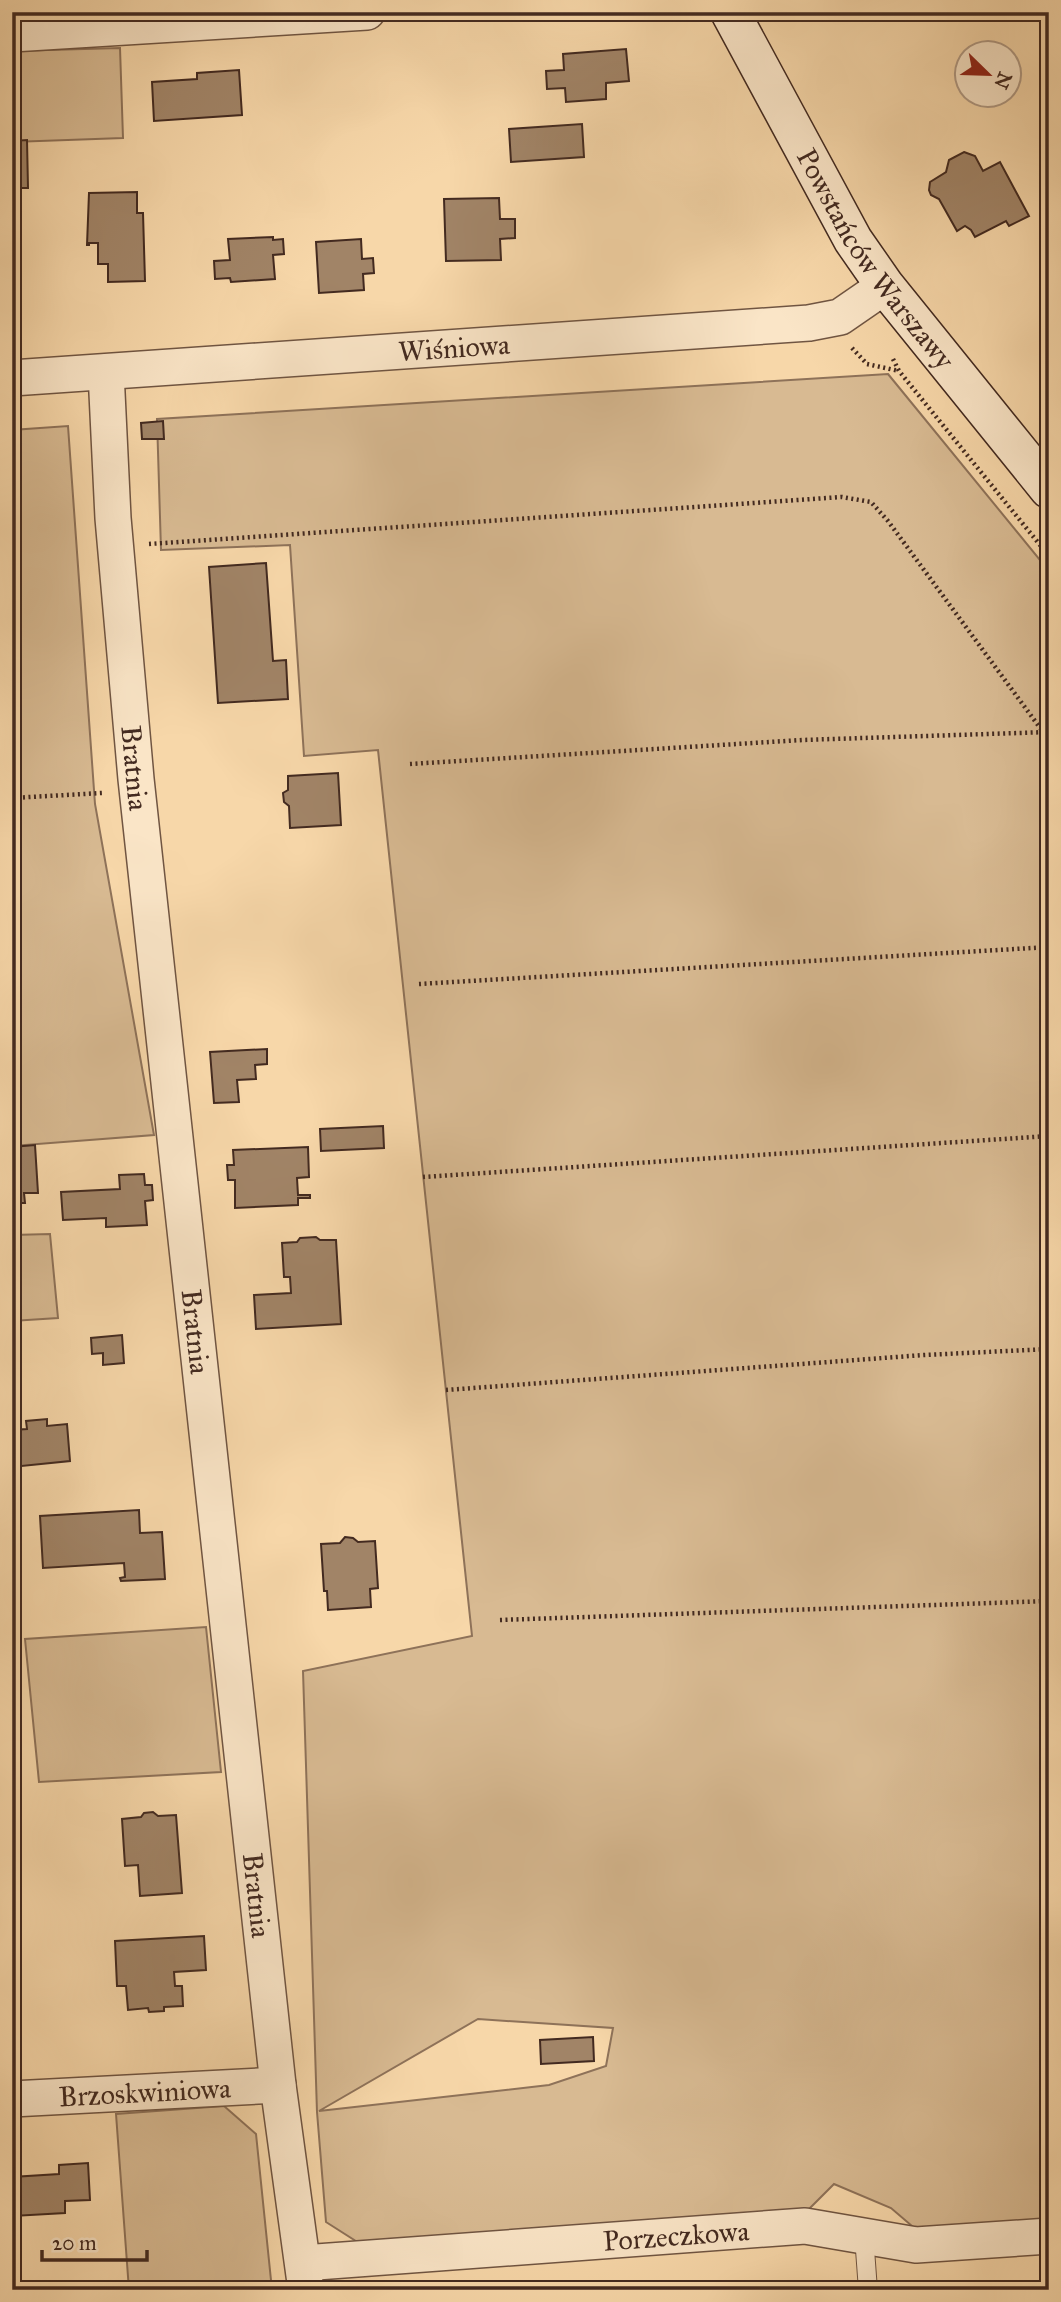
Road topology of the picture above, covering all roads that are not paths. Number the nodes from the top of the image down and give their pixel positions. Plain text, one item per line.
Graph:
1 (368, 12) edge
2 (730, 12) edge
3 (12, 34) edge
4 (885, 286) junction
5 (106, 372) junction
6 (12, 378) edge
7 (1049, 489) edge
8 (278, 2085) junction
9 (12, 2099) edge
10 (864, 2236) junction
11 (1049, 2236) edge
12 (305, 2276) edge
13 (868, 2290) edge

1 - 3 street
2 - 4 street, Powstańców Warszawy
4 - 5 street, Wiśniowa
4 - 7 street, Powstańców Warszawy
5 - 6 street, Wiśniowa
5 - 8 street, Bratnia
8 - 9 street, Brzoskwiniowa
8 - 12 street, Bratnia
10 - 11 street, Porzeczkowa
10 - 12 street, Porzeczkowa
10 - 13 lane

